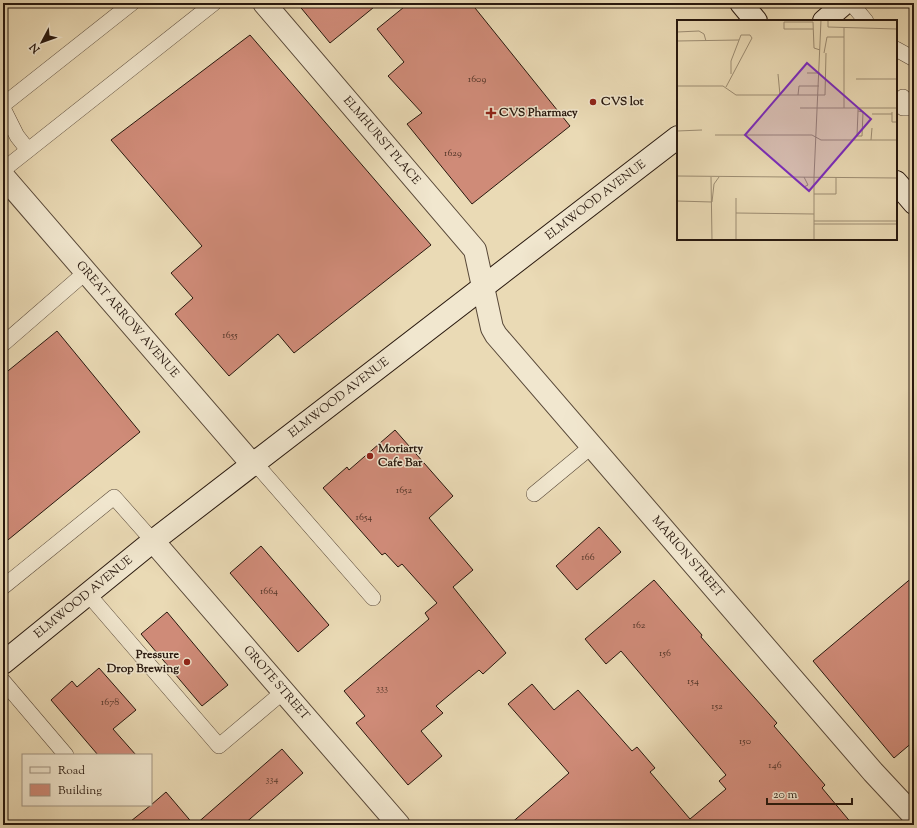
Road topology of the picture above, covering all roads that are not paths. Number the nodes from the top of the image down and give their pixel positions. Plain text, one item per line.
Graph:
1 (132, 3) edge
2 (214, 3) edge
3 (264, 3) edge
4 (741, 3) edge
5 (845, 3) edge
6 (851, 3) edge
7 (755, 20) edge
8 (825, 20) edge
9 (865, 20) edge
10 (897, 50) edge
11 (904, 61) edge
12 (3, 106) edge
13 (677, 138) edge
14 (28, 150) junction
15 (3, 170) edge
16 (3, 176) edge
17 (86, 272) junction
18 (483, 287) junction
19 (3, 344) edge
20 (592, 446) junction
21 (254, 464) junction
22 (534, 494) dead end
23 (153, 541) junction
24 (3, 587) edge
25 (88, 594) junction
26 (373, 598) dead end
27 (3, 663) edge
28 (3, 681) edge
29 (283, 692) junction
30 (65, 754) edge
31 (914, 816) edge
32 (397, 824) edge

1 - 12 lane
2 - 14 lane
3 - 18 street, ELMHURST PLACE
4 - 7 street
5 - 8 street
6 - 9 lane
10 - 11 lane
12 - 14 lane
13 - 18 street, ELMWOOD AVENUE
14 - 15 lane
16 - 17 street, GREAT ARROW AVENUE
17 - 19 lane
17 - 21 street, GREAT ARROW AVENUE
18 - 20 street, MARION STREET
18 - 21 street, ELMWOOD AVENUE
20 - 22 lane
20 - 31 street, MARION STREET
21 - 23 street, ELMWOOD AVENUE
21 - 26 lane
23 - 24 lane
23 - 25 street, ELMWOOD AVENUE
23 - 29 street, GROTE STREET
25 - 27 street, ELMWOOD AVENUE
25 - 29 lane
28 - 30 lane
29 - 32 street, GROTE STREET

